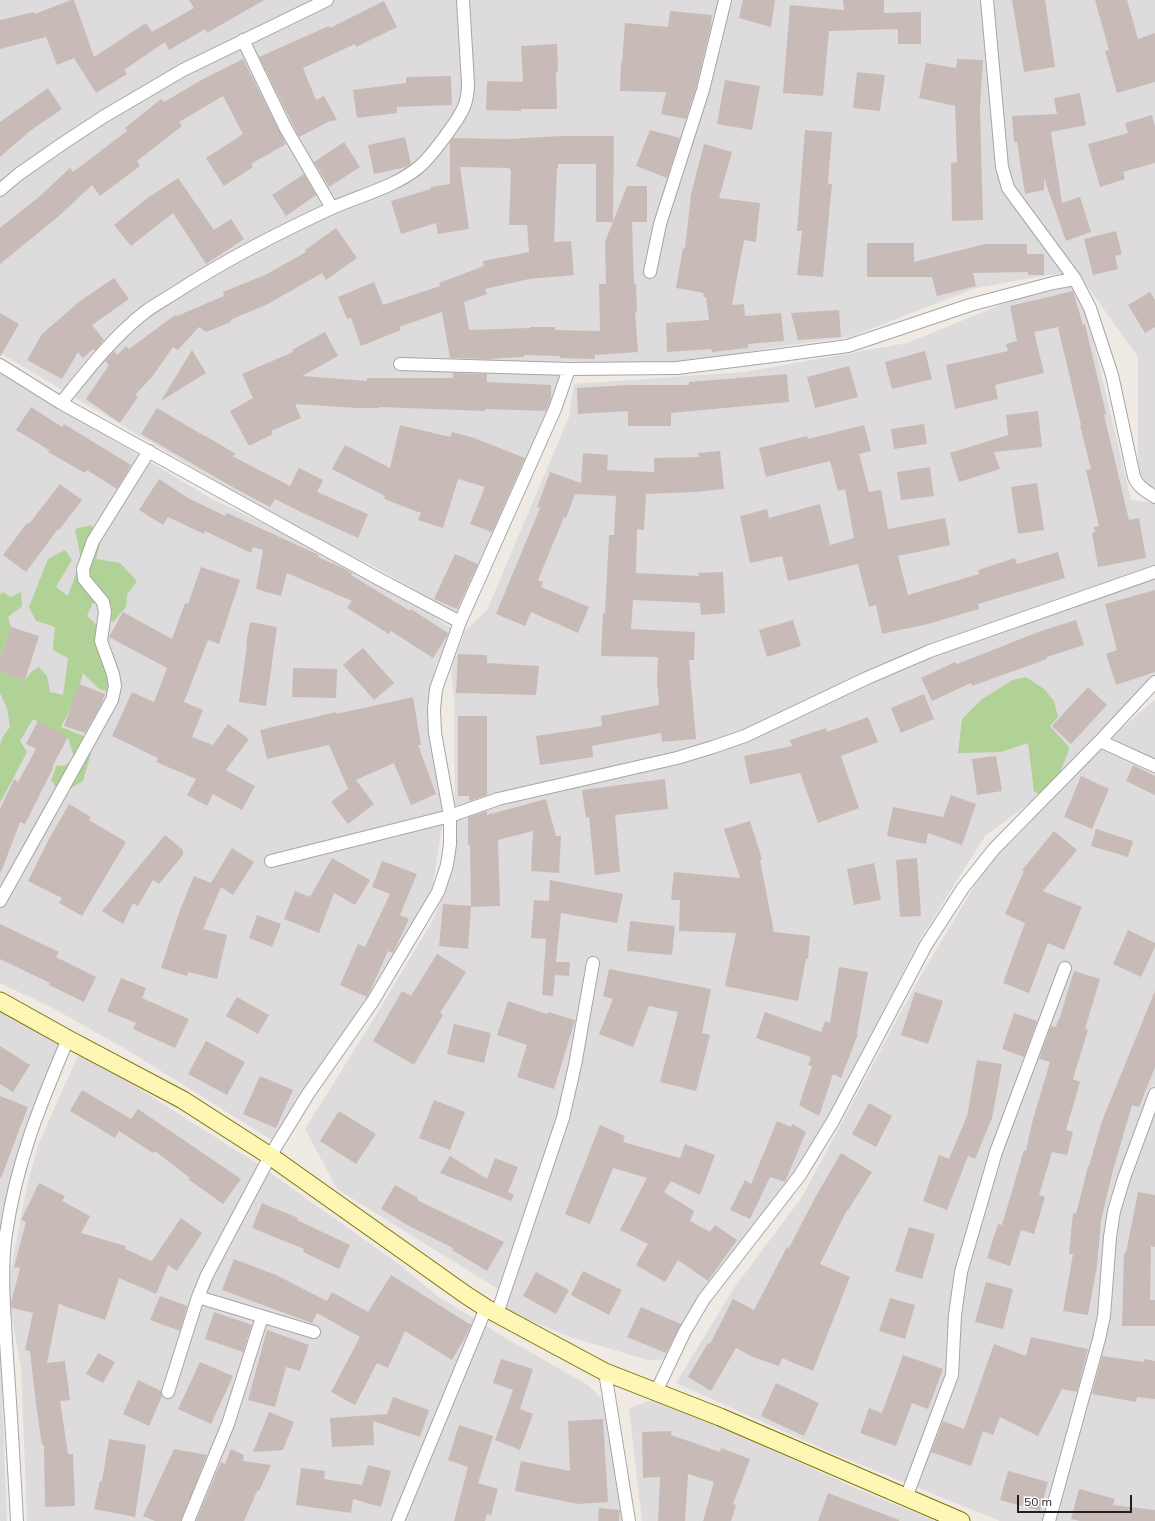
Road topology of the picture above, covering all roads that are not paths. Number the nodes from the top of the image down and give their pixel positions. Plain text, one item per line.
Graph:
1 (327, 0) edge
2 (463, 0) edge
3 (725, 0) edge
4 (987, 0) edge
5 (243, 40) junction
6 (0, 190) edge
7 (332, 208) junction
8 (650, 272) dead end
9 (1075, 279) junction
10 (400, 364) dead end
11 (0, 365) edge
12 (569, 369) junction
13 (61, 403) junction
14 (149, 451) junction
15 (1155, 497) edge
16 (1155, 572) edge
17 (460, 622) junction
18 (1155, 682) edge
19 (1100, 741) junction
20 (1155, 766) edge
21 (450, 816) junction
22 (271, 861) dead end
23 (0, 901) edge
24 (593, 963) dead end
25 (1065, 968) dead end
26 (0, 1001) edge
27 (68, 1039) junction
28 (1155, 1094) edge
29 (270, 1156) junction
30 (198, 1297) junction
31 (492, 1311) junction
32 (262, 1316) junction
33 (314, 1332) dead end
34 (605, 1372) junction
35 (168, 1392) dead end
36 (656, 1392) junction
37 (906, 1498) junction
38 (17, 1521) edge
39 (188, 1521) edge
40 (398, 1521) edge
41 (629, 1521) edge
42 (961, 1521) edge
43 (1049, 1521) edge

1 - 5 street
2 - 7 street
3 - 8 street
4 - 9 street
5 - 6 street
5 - 7 street
7 - 13 street
9 - 12 street
9 - 15 street
10 - 12 street
11 - 13 street
12 - 17 street
13 - 14 street
14 - 17 street
14 - 23 street
16 - 21 street
17 - 21 street
18 - 19 street
19 - 20 street
19 - 36 street
21 - 22 street
21 - 29 street
24 - 31 street
25 - 37 street
26 - 27 street
27 - 29 street
27 - 38 street
28 - 43 street
29 - 30 street
29 - 31 street
30 - 32 street
30 - 35 street
31 - 34 street
31 - 40 street
32 - 33 street
32 - 39 street
34 - 36 street
34 - 41 street
36 - 37 street
37 - 42 street

